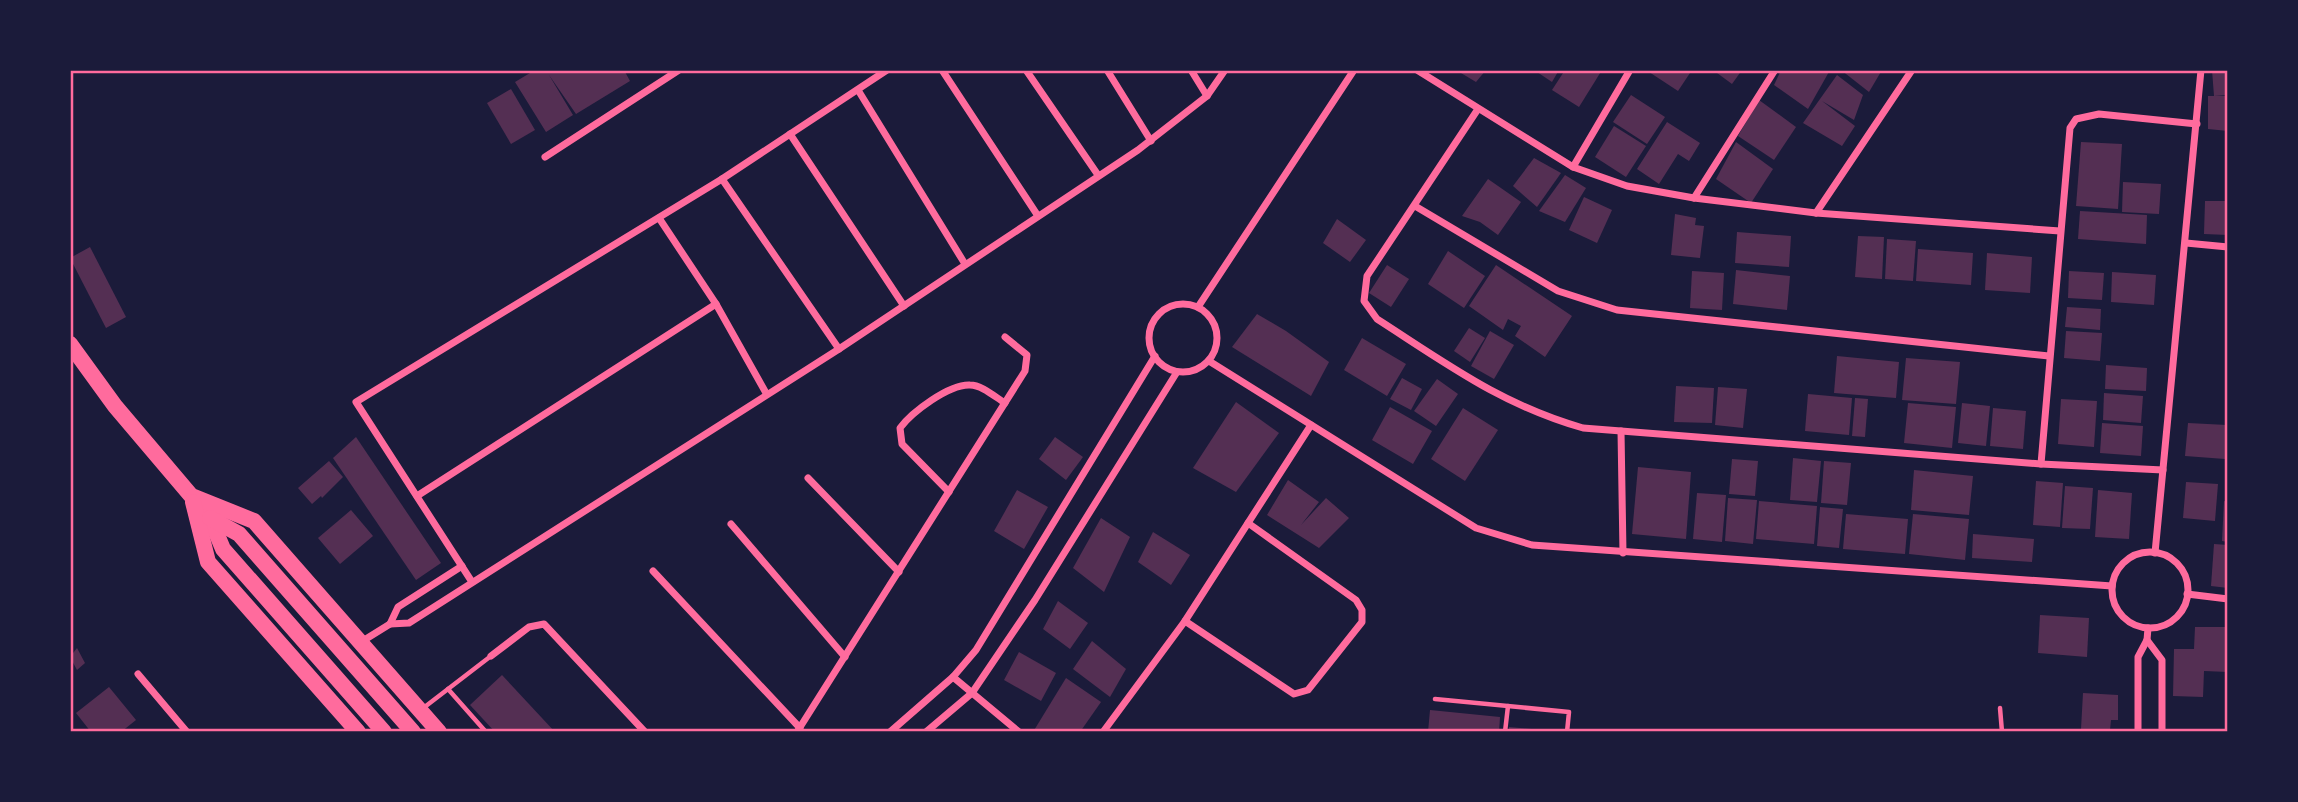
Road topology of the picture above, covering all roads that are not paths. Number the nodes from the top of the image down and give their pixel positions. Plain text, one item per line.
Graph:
1 (679, 70) edge
2 (887, 70) edge
3 (942, 70) edge
4 (1026, 70) edge
5 (1107, 70) edge
6 (1191, 70) edge
7 (1226, 70) edge
8 (1354, 70) edge
9 (1417, 70) edge
10 (1630, 70) edge
11 (1775, 70) edge
12 (1912, 70) edge
13 (2201, 70) edge
14 (859, 90) junction
15 (1207, 96) junction
16 (1478, 109) junction
17 (2197, 124) junction
18 (790, 134) junction
19 (1151, 141) junction
20 (545, 157) dead end
21 (1573, 167) junction
22 (1098, 175) junction
23 (722, 179) junction
24 (1694, 198) junction
25 (1415, 206) junction
26 (1816, 213) junction
27 (1038, 216) junction
28 (659, 218) junction
29 (2060, 231) junction
30 (2186, 243) junction
31 (2228, 247) edge
32 (965, 264) junction
33 (716, 304) junction
34 (904, 306) junction
35 (1198, 307) junction
36 (1005, 337) dead end
37 (70, 344) edge
38 (839, 349) junction
39 (2049, 355) junction
40 (1155, 356) junction
41 (1209, 361) junction
42 (1177, 372) junction
43 (766, 393) junction
44 (1005, 403) junction
45 (1311, 425) junction
46 (1620, 430) junction
47 (2041, 464) junction
48 (2163, 470) junction
49 (808, 478) dead end
50 (949, 492) junction
51 (417, 496) junction
52 (191, 497) junction
53 (210, 518) junction
54 (1248, 523) junction
55 (730, 524) dead end
56 (1623, 553) junction
57 (2155, 553) junction
58 (462, 566) junction
59 (653, 571) dead end
60 (899, 572) junction
61 (472, 582) junction
62 (2112, 586) junction
63 (2187, 594) junction
64 (2228, 599) edge
65 (1185, 621) junction
66 (390, 624) junction
67 (2148, 628) junction
68 (2147, 639) junction
69 (360, 642) junction
70 (491, 656) joint
71 (845, 657) junction
72 (138, 674) dead end
73 (953, 677) junction
74 (448, 690) junction
75 (972, 693) junction
76 (1435, 699) dead end
77 (1508, 706) junction
78 (2000, 708) dead end
79 (420, 710) junction
80 (798, 730) edge
81 (187, 732) edge
82 (358, 732) edge
83 (384, 732) edge
84 (413, 732) edge
85 (439, 732) edge
86 (486, 732) edge
87 (645, 732) edge
88 (890, 732) edge
89 (926, 732) edge
90 (1019, 732) edge
91 (1103, 732) edge
92 (1505, 732) edge
93 (1567, 732) edge
94 (2002, 732) edge
95 (2138, 732) edge
96 (2162, 732) edge

1 - 20 street
2 - 14 street
3 - 27 street
4 - 22 street
5 - 19 street
6 - 15 street
7 - 15 street
8 - 35 street
9 - 16 street
10 - 21 street
11 - 24 street
12 - 26 street
13 - 17 street
14 - 18 street
14 - 32 street
15 - 19 street
16 - 21 street
16 - 25 street
17 - 29 street
17 - 30 street
18 - 23 street
18 - 34 street
19 - 22 street
21 - 24 street
22 - 27 street
23 - 28 street
23 - 38 street
24 - 26 street
25 - 39 street
25 - 46 street
26 - 29 street
27 - 32 street
28 - 33 street
28 - 51 street
29 - 39 street
30 - 31 street
30 - 48 street
32 - 34 street
33 - 43 street
33 - 51 street
34 - 38 street
35 - 40 street
35 - 41 street
36 - 44 street
37 - 52 highway
38 - 43 street
39 - 47 street
40 - 42 street
40 - 73 street
41 - 42 street
41 - 45 street
42 - 75 street
43 - 61 street
44 - 50 street
44 - 50 street
45 - 54 street
45 - 56 street
46 - 47 street
46 - 56 street
47 - 48 street
48 - 57 street
49 - 60 street
50 - 60 street
51 - 58 street
52 - 53 highway
52 - 69 highway
52 - 82 highway
53 - 83 highway
53 - 84 highway
54 - 65 street
54 - 65 street
55 - 71 street
56 - 62 street
57 - 62 street
57 - 63 street
58 - 61 street
58 - 66 street
59 - 80 street
60 - 71 street
61 - 66 street
62 - 67 street
63 - 64 street
63 - 67 street
65 - 91 street
66 - 69 street
67 - 68 street
68 - 95 street
68 - 96 street
69 - 79 highway
70 - 74 lane
70 - 87 street
71 - 80 street
72 - 81 street
73 - 75 street
73 - 88 street
74 - 79 lane
74 - 86 lane
75 - 89 street
75 - 90 street
76 - 77 lane
77 - 92 lane
77 - 93 lane
78 - 94 lane
79 - 85 highway

